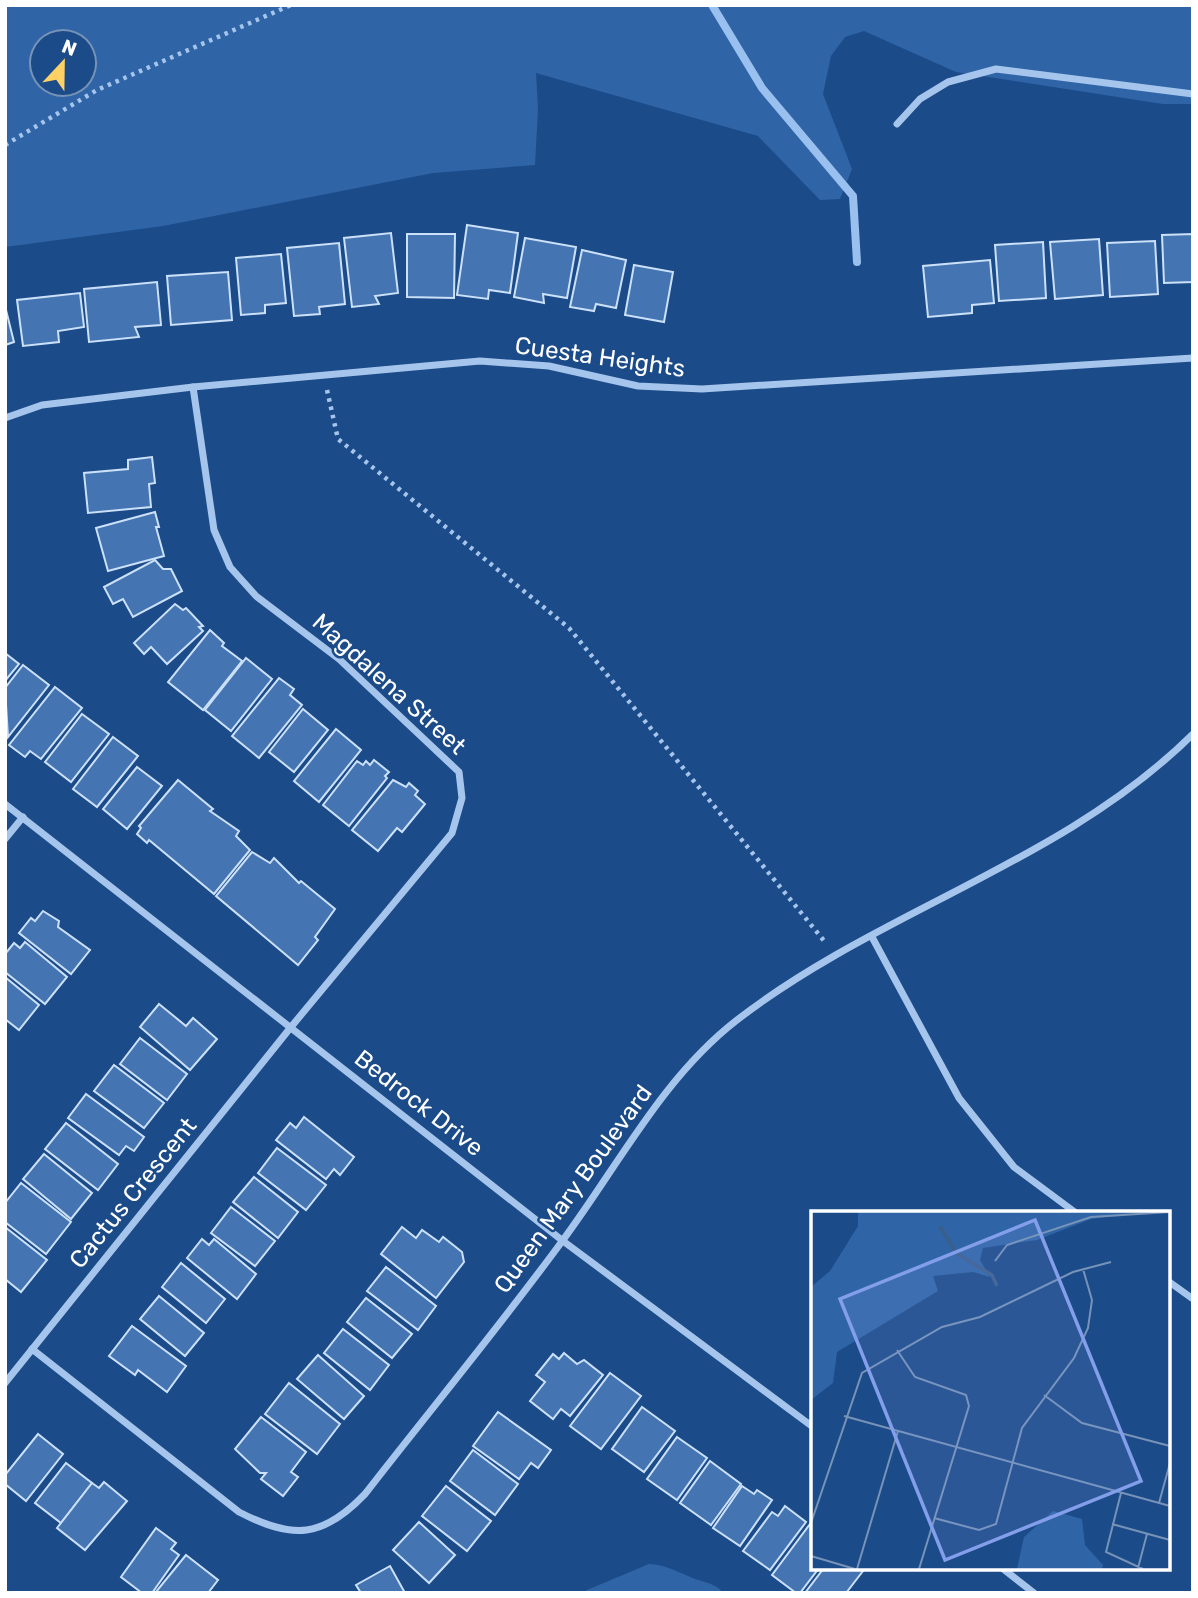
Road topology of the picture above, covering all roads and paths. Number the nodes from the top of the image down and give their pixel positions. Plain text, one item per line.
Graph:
1 (290, 5) edge
2 (1193, 94) edge
3 (897, 124) dead end
4 (5, 145) edge
5 (1193, 358) edge
6 (324, 375) junction
7 (193, 387) junction
8 (5, 418) edge
9 (1193, 734) edge
10 (5, 804) edge
11 (23, 817) junction
12 (5, 839) edge
13 (872, 937) junction
14 (837, 956) junction
15 (290, 1027) junction
16 (1073, 1211) edge
17 (563, 1241) junction
18 (1170, 1283) edge
19 (1193, 1300) edge
20 (32, 1349) junction
21 (5, 1383) edge
22 (811, 1426) edge
23 (1005, 1570) edge
24 (1034, 1593) edge

1 - 4 path
2 - 3 street
5 - 6 street, Cuesta Heights
6 - 7 street, Cuesta Heights
6 - 14 path
7 - 8 street, Cuesta Heights
7 - 15 street, Magdalena Street
9 - 13 street, Queen Mary Boulevard
10 - 11 street, Bedrock Drive
11 - 12 street
11 - 15 street, Bedrock Drive
13 - 14 street, Queen Mary Boulevard
13 - 16 street
14 - 17 street, Queen Mary Boulevard
15 - 17 street, Bedrock Drive
15 - 20 street, Cactus Crescent
17 - 20 street, Queen Mary Boulevard
17 - 22 street, Bedrock Drive
18 - 19 street
20 - 21 street, Cactus Crescent
23 - 24 street

